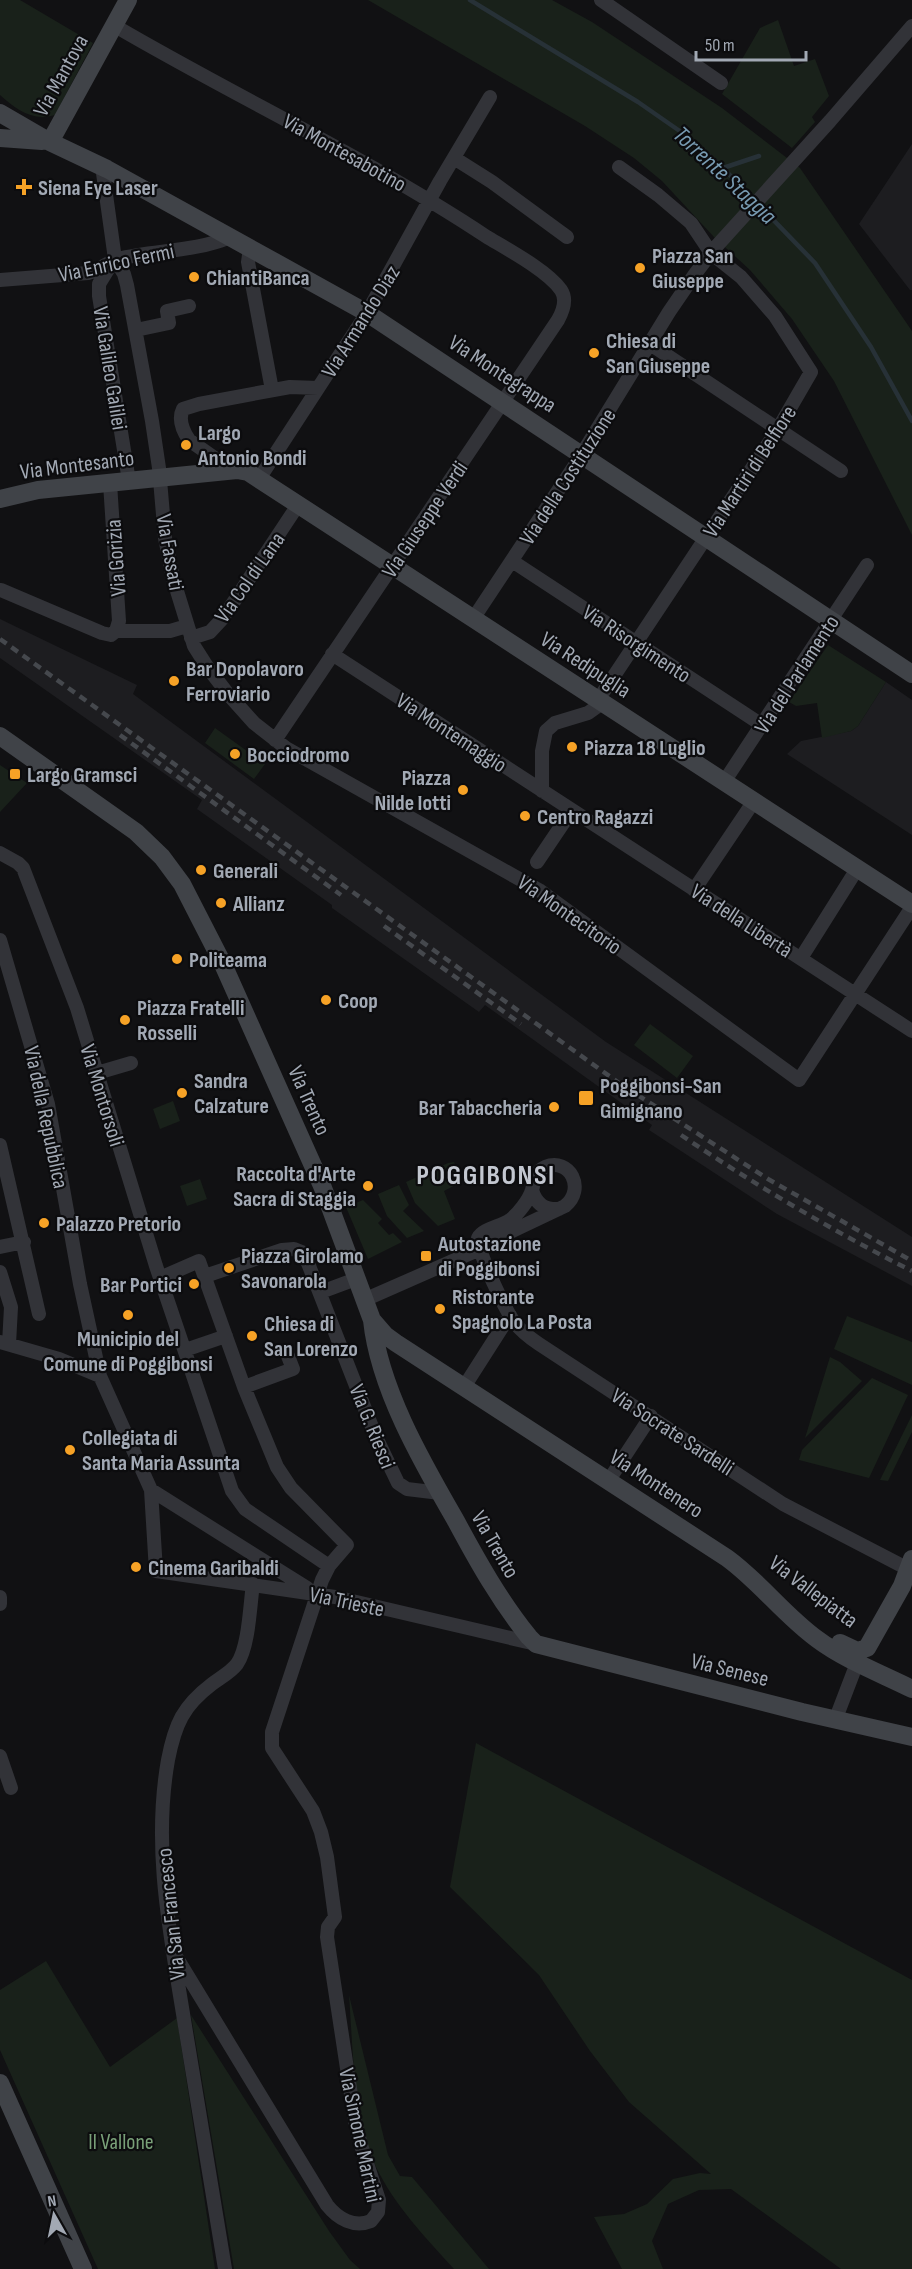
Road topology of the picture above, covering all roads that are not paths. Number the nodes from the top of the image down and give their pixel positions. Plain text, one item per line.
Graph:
1 (128, 0) edge
2 (601, 0) edge
3 (115, 26) junction
4 (912, 26) edge
5 (721, 83) dead end
6 (490, 97) dead end
7 (0, 113) edge
8 (0, 138) edge
9 (50, 142) junction
10 (454, 158) junction
11 (102, 166) junction
12 (619, 167) dead end
13 (430, 200) junction
14 (230, 237) junction
15 (567, 237) dead end
16 (250, 248) junction
17 (715, 248) junction
18 (115, 260) junction
19 (0, 280) edge
20 (563, 295) joint
21 (189, 306) dead end
22 (367, 313) junction
23 (136, 330) junction
24 (650, 344) junction
25 (318, 388) junction
26 (272, 390) junction
27 (503, 403) junction
28 (778, 429) junction
29 (582, 454) junction
30 (233, 471) junction
31 (842, 471) dead end
32 (160, 478) junction
33 (259, 479) junction
34 (129, 482) junction
35 (110, 483) junction
36 (0, 499) edge
37 (298, 505) junction
38 (706, 537) junction
39 (512, 561) junction
40 (867, 565) dead end
41 (392, 567) junction
42 (1, 590) edge
43 (473, 619) junction
44 (831, 620) junction
45 (116, 631) junction
46 (189, 632) junction
47 (636, 643) junction
48 (332, 654) junction
49 (912, 674) edge
50 (600, 702) junction
51 (762, 725) junction
52 (0, 736) edge
53 (275, 740) junction
54 (724, 782) junction
55 (542, 791) junction
56 (754, 801) junction
57 (572, 810) junction
58 (0, 853) edge
59 (537, 861) dead end
60 (857, 868) junction
61 (694, 890) junction
62 (912, 906) edge
63 (0, 940) edge
64 (801, 958) junction
65 (854, 994) junction
66 (912, 1031) edge
67 (131, 1063) dead end
68 (97, 1074) junction
69 (0, 1145) edge
70 (532, 1190) junction
71 (559, 1209) junction
72 (24, 1242) junction
73 (0, 1247) edge
74 (480, 1249) junction
75 (0, 1272) edge
76 (205, 1276) junction
77 (160, 1278) junction
78 (356, 1279) junction
79 (321, 1292) junction
80 (364, 1300) junction
81 (39, 1314) dead end
82 (510, 1315) junction
83 (372, 1320) junction
84 (226, 1336) junction
85 (4, 1343) edge
86 (185, 1350) junction
87 (286, 1351) dead end
88 (408, 1351) junction
89 (382, 1363) junction
90 (100, 1376) junction
91 (464, 1386) junction
92 (244, 1387) junction
93 (651, 1416) junction
94 (609, 1480) junction
95 (151, 1490) junction
96 (440, 1493) junction
97 (329, 1566) junction
98 (911, 1566) edge
99 (740, 1567) junction
100 (156, 1571) joint
101 (253, 1584) junction
102 (313, 1591) junction
103 (536, 1644) junction
104 (857, 1663) junction
105 (912, 1689) edge
106 (836, 1718) junction
107 (912, 1737) edge
108 (0, 1756) edge
109 (11, 1788) dead end
110 (172, 1950) junction
111 (0, 2083) edge
112 (83, 2269) edge
113 (225, 2269) edge

1 - 3 main road, Via Mantova
2 - 5 street
3 - 9 main road, Via Mantova
3 - 13 street, Via Montesabotino
4 - 17 street, Via della Costituzione
6 - 10 street, Via Armando Diaz
7 - 9 main road
8 - 9 main road
9 - 11 main road, Via Montegrappa
10 - 13 street, Via Armando Diaz
10 - 15 street
11 - 14 main road, Via Montegrappa
11 - 18 street, Via Galileo Galilei
12 - 17 street
13 - 20 street, Via Montesabotino
13 - 22 street, Via Armando Diaz
14 - 16 main road, Via Montegrappa
14 - 18 street, Via Enrico Fermi
16 - 22 main road, Via Montegrappa
16 - 26 street
17 - 24 street, Via della Costituzione
17 - 28 street, Via Martiri di Belfiore
18 - 19 street, Via Enrico Fermi
18 - 23 street, Via Galileo Galilei
18 - 34 street, Via Galileo Galilei
20 - 27 street, Via Giuseppe Verdi
21 - 23 street
22 - 25 street, Via Armando Diaz
22 - 27 main road, Via Montegrappa
23 - 32 street, Via Galileo Galilei
24 - 28 street
24 - 29 street, Via della Costituzione
25 - 26 street
25 - 33 street, Via Armando Diaz
26 - 30 street
27 - 29 main road, Via Montegrappa
27 - 41 street, Via Giuseppe Verdi
28 - 31 street
28 - 38 street, Via Martiri di Belfiore
29 - 38 main road, Via Montegrappa
29 - 39 street, Via della Costituzione
30 - 32 main road, Via Montesanto
30 - 33 main road, Via Redipuglia
32 - 34 main road, Via Montesanto
32 - 46 street, Via Fassati
33 - 37 main road, Via Redipuglia
34 - 35 main road, Via Montesanto
35 - 36 main road, Via Montesanto
35 - 45 street, Via Gorizia
37 - 41 main road, Via Redipuglia
37 - 46 street, Via Col di Lana
38 - 44 main road, Via Montegrappa
38 - 47 street, Via Martiri di Belfiore
39 - 43 street, Via della Costituzione
39 - 47 street, Via Risorgimento
40 - 44 street, Via del Parlamento
41 - 43 main road, Via Redipuglia
41 - 48 street, Via Giuseppe Verdi
42 - 45 street
43 - 50 main road, Via Redipuglia
44 - 49 main road, Via Montegrappa
44 - 51 street, Via del Parlamento
45 - 46 street
46 - 53 street, Via Montecitorio
47 - 50 street, Via Martiri di Belfiore
47 - 51 street, Via Risorgimento
48 - 53 street, Via Giuseppe Verdi
48 - 55 street, Via Montemaggio
50 - 54 main road, Via Redipuglia
50 - 55 street
51 - 54 street, Via del Parlamento
52 - 78 main road, Via Trento
53 - 65 street, Via Montecitorio
54 - 56 main road, Via Redipuglia
55 - 57 street, Via Montemaggio
56 - 60 main road, Via Redipuglia
56 - 61 street
57 - 59 street
57 - 61 street, Via della Libertà
58 - 68 street, Via Montorsoli
60 - 62 main road, Via Redipuglia
60 - 64 street
61 - 64 street, Via della Libertà
62 - 65 street, Via Montecitorio
63 - 90 street, Via della Repubblica
64 - 65 street, Via della Libertà
65 - 66 street, Via della Libertà
67 - 68 street
68 - 77 street, Via Montorsoli
69 - 72 street
70 - 71 street
70 - 71 street
70 - 74 street
71 - 74 street
72 - 73 street
72 - 81 street
74 - 80 street
74 - 82 street, Via Socrate Sardelli
75 - 85 street
76 - 77 street
76 - 79 street, Via G. Riesci
76 - 84 street
77 - 86 street, Via Montorsoli
78 - 79 street
78 - 80 main road, Via Trento
79 - 96 street, Via G. Riesci
80 - 83 main road, Via Trento
82 - 91 street
82 - 93 street, Via Socrate Sardelli
83 - 88 main road, Via Montenero
83 - 89 main road, Via Trento
84 - 86 street
84 - 92 street
85 - 90 street
86 - 97 street, Via Montorsoli
87 - 92 street
88 - 89 main road
88 - 91 main road, Via Montenero
89 - 96 main road, Via Trento
90 - 95 street, Via della Repubblica
91 - 94 main road, Via Montenero
92 - 97 street
93 - 94 street
93 - 98 street, Via Socrate Sardelli
94 - 99 main road, Via Montenero
95 - 100 street, Via della Repubblica
95 - 102 street
96 - 103 main road, Via Trento
97 - 102 street
98 - 99 main road, Via Vallepiatta
99 - 104 main road, Via Montenero
100 - 101 street, Via Trieste
101 - 102 street, Via Trieste
101 - 110 street, Via San Francesco
102 - 103 street, Via Trieste
102 - 110 street, Via Simone Martini
103 - 106 main road, Via Senese
104 - 105 main road, Via Montenero
104 - 106 street, Via Vallepiatta
106 - 107 main road, Via Senese
108 - 109 street
110 - 113 street, Via San Francesco
111 - 112 main road

